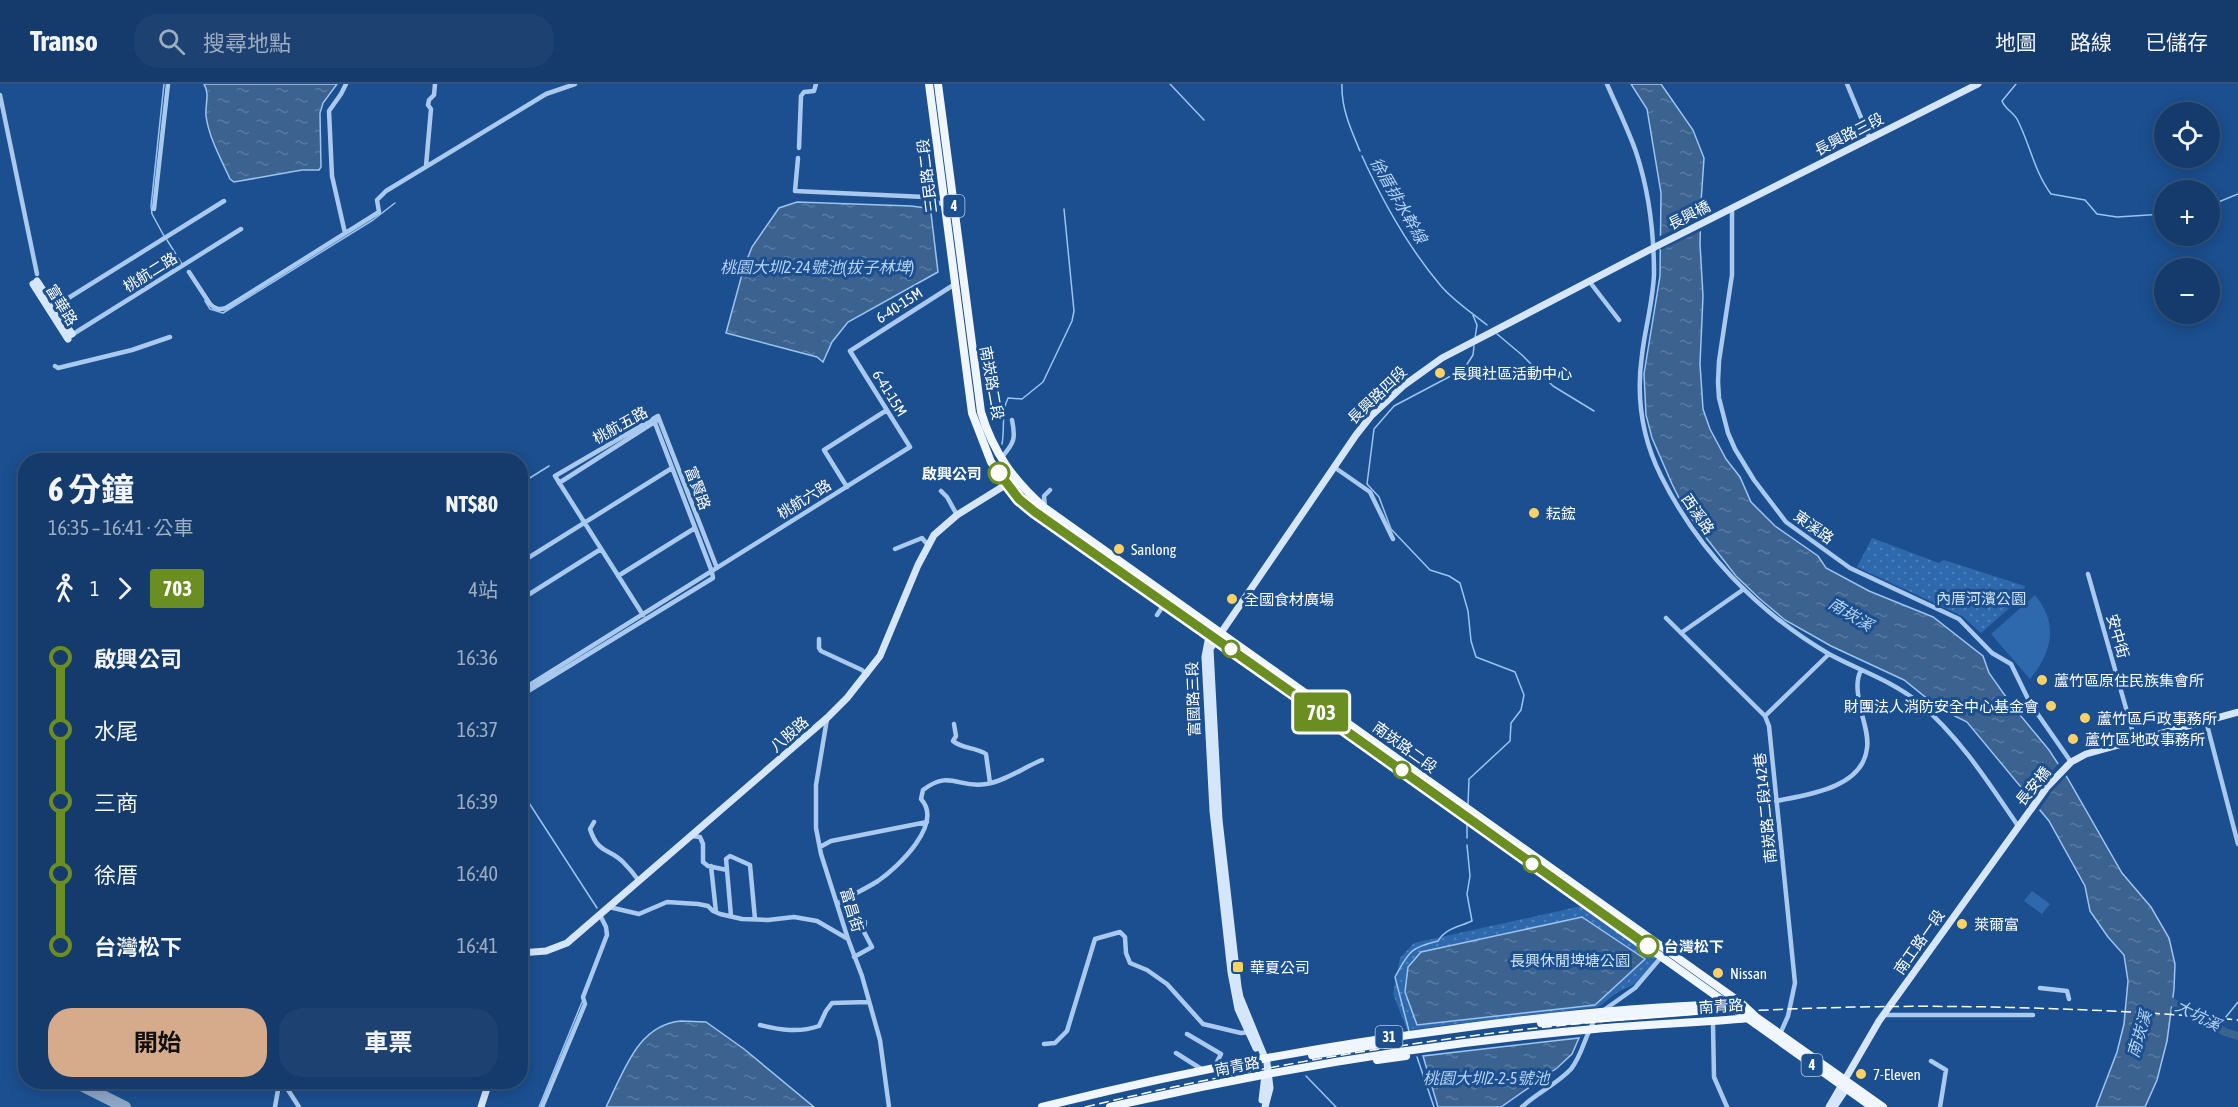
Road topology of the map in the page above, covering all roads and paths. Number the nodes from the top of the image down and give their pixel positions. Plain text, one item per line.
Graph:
1 (168, 84) edge
2 (346, 84) edge
3 (435, 84) edge
4 (575, 84) edge
5 (816, 84) edge
6 (929, 84) edge
7 (938, 84) edge
8 (1607, 84) edge
9 (1847, 84) edge
10 (1978, 84) edge
11 (568, 85) edge
12 (0, 95) edge
13 (1870, 139) junction
14 (799, 148) dead end
15 (798, 158) dead end
16 (426, 166) junction
17 (224, 201) dead end
18 (944, 205) junction
19 (154, 209) dead end
20 (1732, 209) junction
21 (241, 229) dead end
22 (345, 233) junction
23 (1656, 246) junction
24 (189, 272) dead end
25 (36, 280) junction
26 (1589, 281) junction
27 (959, 282) junction
28 (54, 307) junction
29 (1619, 320) dead end
30 (970, 327) joint
31 (68, 336) junction
32 (961, 336) joint
33 (170, 337) dead end
34 (850, 351) joint
35 (55, 366) dead end
36 (887, 410) junction
37 (658, 416) junction
38 (1012, 420) dead end
39 (655, 423) junction
40 (910, 447) joint
41 (1001, 460) junction
42 (1333, 467) junction
43 (672, 468) junction
44 (1015, 479) junction
45 (560, 483) junction
46 (1007, 484) junction
47 (847, 487) junction
48 (1050, 490) dead end
49 (941, 491) dead end
50 (1045, 508) junction
51 (957, 515) junction
52 (585, 523) junction
53 (695, 528) junction
54 (1393, 539) dead end
55 (927, 544) junction
56 (601, 549) junction
57 (895, 549) dead end
58 (528, 558) edge
59 (717, 568) junction
60 (712, 572) junction
61 (2088, 573) dead end
62 (618, 576) junction
63 (1744, 589) junction
64 (528, 595) edge
65 (1165, 603) junction
66 (643, 615) junction
67 (1157, 615) dead end
68 (1666, 618) dead end
69 (1682, 633) junction
70 (1216, 635) junction
71 (819, 639) dead end
72 (1829, 654) junction
73 (1861, 670) junction
74 (867, 675) junction
75 (528, 686) edge
76 (528, 691) edge
77 (2238, 712) edge
78 (1765, 716) junction
79 (827, 718) junction
80 (2206, 721) junction
81 (954, 724) dead end
82 (2135, 740) junction
83 (1042, 760) dead end
84 (2069, 764) junction
85 (990, 783) junction
86 (1776, 801) junction
87 (594, 822) dead end
88 (927, 822) junction
89 (2020, 825) junction
90 (691, 836) junction
91 (2238, 844) edge
92 (820, 847) junction
93 (711, 866) junction
94 (727, 870) junction
95 (639, 881) junction
96 (837, 904) junction
97 (609, 907) junction
98 (716, 912) junction
99 (600, 915) junction
100 (731, 916) junction
101 (754, 919) junction
102 (865, 922) dead end
103 (848, 939) junction
104 (528, 952) edge
105 (1664, 953) junction
106 (854, 957) junction
107 (2040, 988) dead end
108 (2069, 999) dead end
109 (868, 1002) junction
110 (1743, 1005) junction
111 (1731, 1006) junction
112 (1597, 1015) junction
113 (1884, 1015) junction
114 (2033, 1016) dead end
115 (1755, 1020) junction
116 (1497, 1023) junction
117 (759, 1025) dead end
118 (1519, 1025) junction
119 (1713, 1025) junction
120 (1252, 1031) junction
121 (1587, 1032) junction
122 (1187, 1034) dead end
123 (1780, 1034) junction
124 (1509, 1038) junction
125 (1044, 1044) dead end
126 (1495, 1045) junction
127 (1305, 1051) junction
128 (1176, 1053) dead end
129 (1370, 1056) junction
130 (1392, 1058) junction
131 (1284, 1060) junction
132 (1264, 1061) junction
133 (1931, 1061) dead end
134 (1214, 1068) junction
135 (1203, 1070) junction
136 (1268, 1077) junction
137 (1845, 1085) junction
138 (279, 1089) edge
139 (288, 1089) edge
140 (487, 1089) edge
141 (1118, 1092) junction
142 (1094, 1094) junction
143 (275, 1107) edge
144 (299, 1107) edge
145 (481, 1107) edge
146 (542, 1107) edge
147 (889, 1107) edge
148 (1042, 1107) edge
149 (1060, 1107) edge
150 (1110, 1107) edge
151 (1131, 1107) edge
152 (1260, 1107) edge
153 (1265, 1107) edge
154 (1522, 1107) edge
155 (1727, 1107) edge
156 (1829, 1107) edge
157 (1834, 1107) edge
158 (1872, 1107) edge
159 (1883, 1107) edge
160 (1940, 1107) edge

1 - 19 street
2 - 22 street
3 - 16 street
4 - 11 street
5 - 14 street
6 - 18 main road, 三民路二段 / 4
7 - 27 main road, 三民路二段 / 4
8 - 23 street, 西溪路
9 - 13 street
10 - 13 street, 長興路三段
11 - 16 street
12 - 25 street
13 - 20 street, 長興路三段
15 - 18 street
16 - 22 street
17 - 28 street
18 - 27 main road, 三民路二段 / 4
20 - 23 street, 長興橋
20 - 84 street, 東溪路
21 - 31 street, 桃航二路
22 - 24 street
23 - 26 street, 長興路四段
23 - 63 street, 西溪路
25 - 28 street, 富華路
25 - 31 street, 富華路
26 - 29 street
26 - 42 street, 長興路四段
27 - 30 main road, 三民路二段 / 4
27 - 32 main road, 三民路二段 / 4
27 - 34 street, 6-40-15M
28 - 31 street, 富華路
30 - 41 main road, 南崁路二段 / 4
32 - 46 main road, 南崁路二段 / 4
33 - 35 street
34 - 36 street, 6-41-15M
36 - 40 street, 6-41-15M
36 - 47 street
37 - 39 street, 桃航五路
37 - 45 street, 桃航五路
37 - 59 street, 富賢路
38 - 41 street
39 - 43 street, 富賢路
39 - 45 street, 桃航五路
40 - 47 street, 桃航六路
41 - 44 main road, 南崁路二段 / 4
42 - 54 street
42 - 70 street, 長興路四段
43 - 52 street
43 - 53 street, 富賢路
44 - 46 street, 八股路
44 - 50 main road, 南崁路二段 / 4
45 - 52 street
46 - 51 street, 八股路
46 - 65 main road, 南崁路二段 / 4
47 - 59 street, 桃航六路
48 - 50 street
49 - 51 street
50 - 70 main road, 南崁路二段 / 4
51 - 55 street, 八股路
52 - 56 street
52 - 58 street
53 - 60 street, 富賢路
53 - 62 street
55 - 57 street
55 - 74 street, 八股路
56 - 62 street
56 - 64 street
59 - 60 street, 桃航六路
60 - 66 street, 桃航六路
60 - 76 street, 桃航六路
61 - 82 street, 安中街
62 - 66 street
63 - 69 street
63 - 72 street, 西溪路
65 - 67 street
65 - 70 main road, 南崁路二段 / 4
66 - 75 street, 桃航六路
68 - 69 street
69 - 78 street
70 - 105 main road, 南崁路二段 / 4
70 - 120 street, 富國路三段
71 - 74 street
72 - 73 street, 西溪路
72 - 78 street
73 - 86 street
73 - 89 street, 西溪路
74 - 79 street, 八股路
77 - 80 street
78 - 86 street, 南崁路二段142巷
79 - 90 street, 八股路
79 - 92 street, 富昌街
80 - 82 street
80 - 91 street
81 - 85 street
82 - 84 street
83 - 85 street
84 - 89 street, 長安橋
85 - 88 street
86 - 123 street, 南崁路二段142巷
87 - 95 street
88 - 92 street
88 - 96 street
89 - 113 street, 南工路一段
90 - 93 street
90 - 95 street, 八股路
92 - 96 street, 富昌街
93 - 94 street
93 - 98 street
94 - 100 street
94 - 101 street
95 - 97 street, 八股路
96 - 103 street, 富昌街
97 - 98 street
97 - 99 street, 八股路
98 - 100 street
99 - 104 street, 八股路
99 - 146 street
100 - 101 street
101 - 103 street
102 - 106 street
103 - 106 street, 富昌街
105 - 110 main road, 南崁路二段 / 4
105 - 111 main road, 南崁路二段 / 4
105 - 112 street
106 - 109 street, 富昌街
107 - 108 street
109 - 117 street
109 - 147 street, 富昌街
110 - 111 main road, 南青路 / 31
110 - 115 main road, 南崁路二段 / 4
111 - 112 main road, 南青路 / 31
111 - 115 main road, 南崁路二段 / 4
112 - 116 main road, 31
112 - 118 main road, 南青路 / 31
112 - 121 street
113 - 114 street
113 - 137 street, 南工路一段
115 - 119 main road, 31
115 - 121 main road, 南青路 / 31
115 - 123 main road, 南崁路二段 / 4
115 - 137 main road, 南崁路二段 / 4
116 - 118 main road, 南青路
116 - 127 main road, 31
118 - 131 main road, 南青路 / 31
119 - 121 main road, 31
119 - 155 street
120 - 125 street
120 - 132 street, 富國路三段
121 - 124 main road, 南青路 / 31
121 - 126 main road, 31
121 - 154 street
122 - 134 street
123 - 137 main road, 南崁路二段 / 4
124 - 126 main road, 南青路
124 - 129 main road, 南青路 / 31
126 - 130 main road, 31
127 - 131 main road, 南青路
127 - 132 main road, 31
128 - 135 street
129 - 130 main road, 南青路
129 - 136 main road, 南青路 / 31
130 - 136 main road, 31
131 - 132 main road, 南青路 / 31
132 - 134 main road, 31
132 - 136 street, 富國路三段
132 - 141 main road, 南青路 / 31
133 - 160 street
134 - 135 main road, 31
135 - 142 main road, 31
136 - 150 main road, 南青路 / 31
136 - 151 main road, 31
136 - 152 street, 富國路三段
136 - 153 street, 富國路三段
137 - 156 street
137 - 157 street
137 - 158 main road, 南崁路二段 / 4
137 - 159 main road, 南崁路二段 / 4
138 - 143 street
139 - 144 street
140 - 145 street
141 - 142 main road, 南青路
141 - 149 main road, 南青路 / 31
142 - 148 main road, 31

